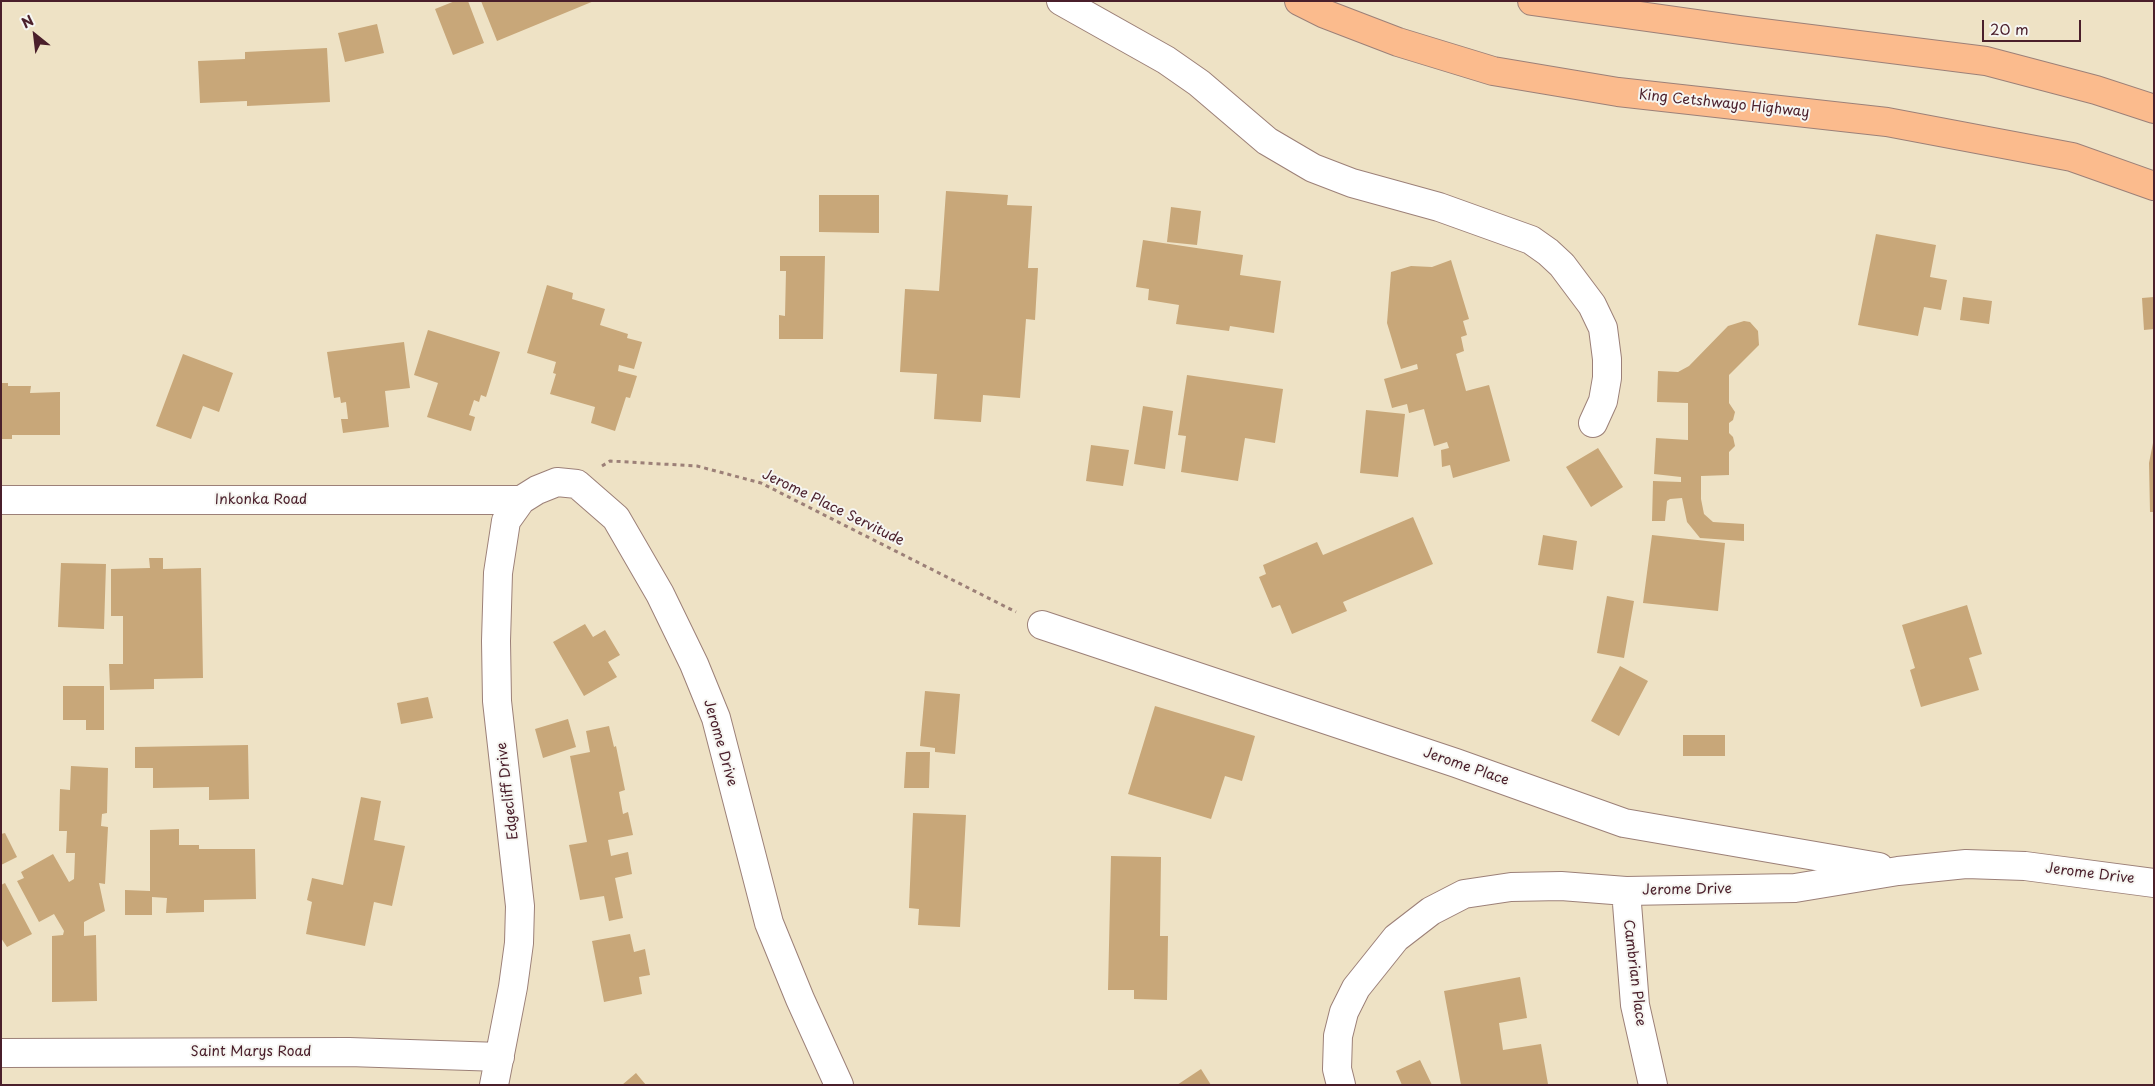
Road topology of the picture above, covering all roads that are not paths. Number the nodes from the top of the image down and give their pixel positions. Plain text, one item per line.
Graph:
1 (1061, 1) edge
2 (1299, 1) edge
3 (1532, 1) edge
4 (2154, 109) edge
5 (2154, 186) edge
6 (1593, 423) dead end
7 (1, 500) edge
8 (520, 500) junction
9 (1042, 625) road end
10 (1898, 871) junction
11 (2154, 883) edge
12 (1626, 891) junction
13 (1, 1053) edge
14 (500, 1057) junction
15 (494, 1085) edge
16 (839, 1085) edge
17 (1340, 1085) edge
18 (1653, 1085) edge

1 - 6 street
2 - 5 highway, King Cetshwayo Highway
3 - 4 highway
7 - 8 street, Inkonka Road
8 - 14 street, Edgecliff Drive
8 - 16 street, Jerome Drive
9 - 10 street, Jerome Place
10 - 11 street, Jerome Drive
10 - 12 street, Jerome Drive
12 - 17 street, Jerome Drive
12 - 18 street, Cambrian Place
13 - 14 street, Saint Marys Road
14 - 15 street, Edgecliff Drive

